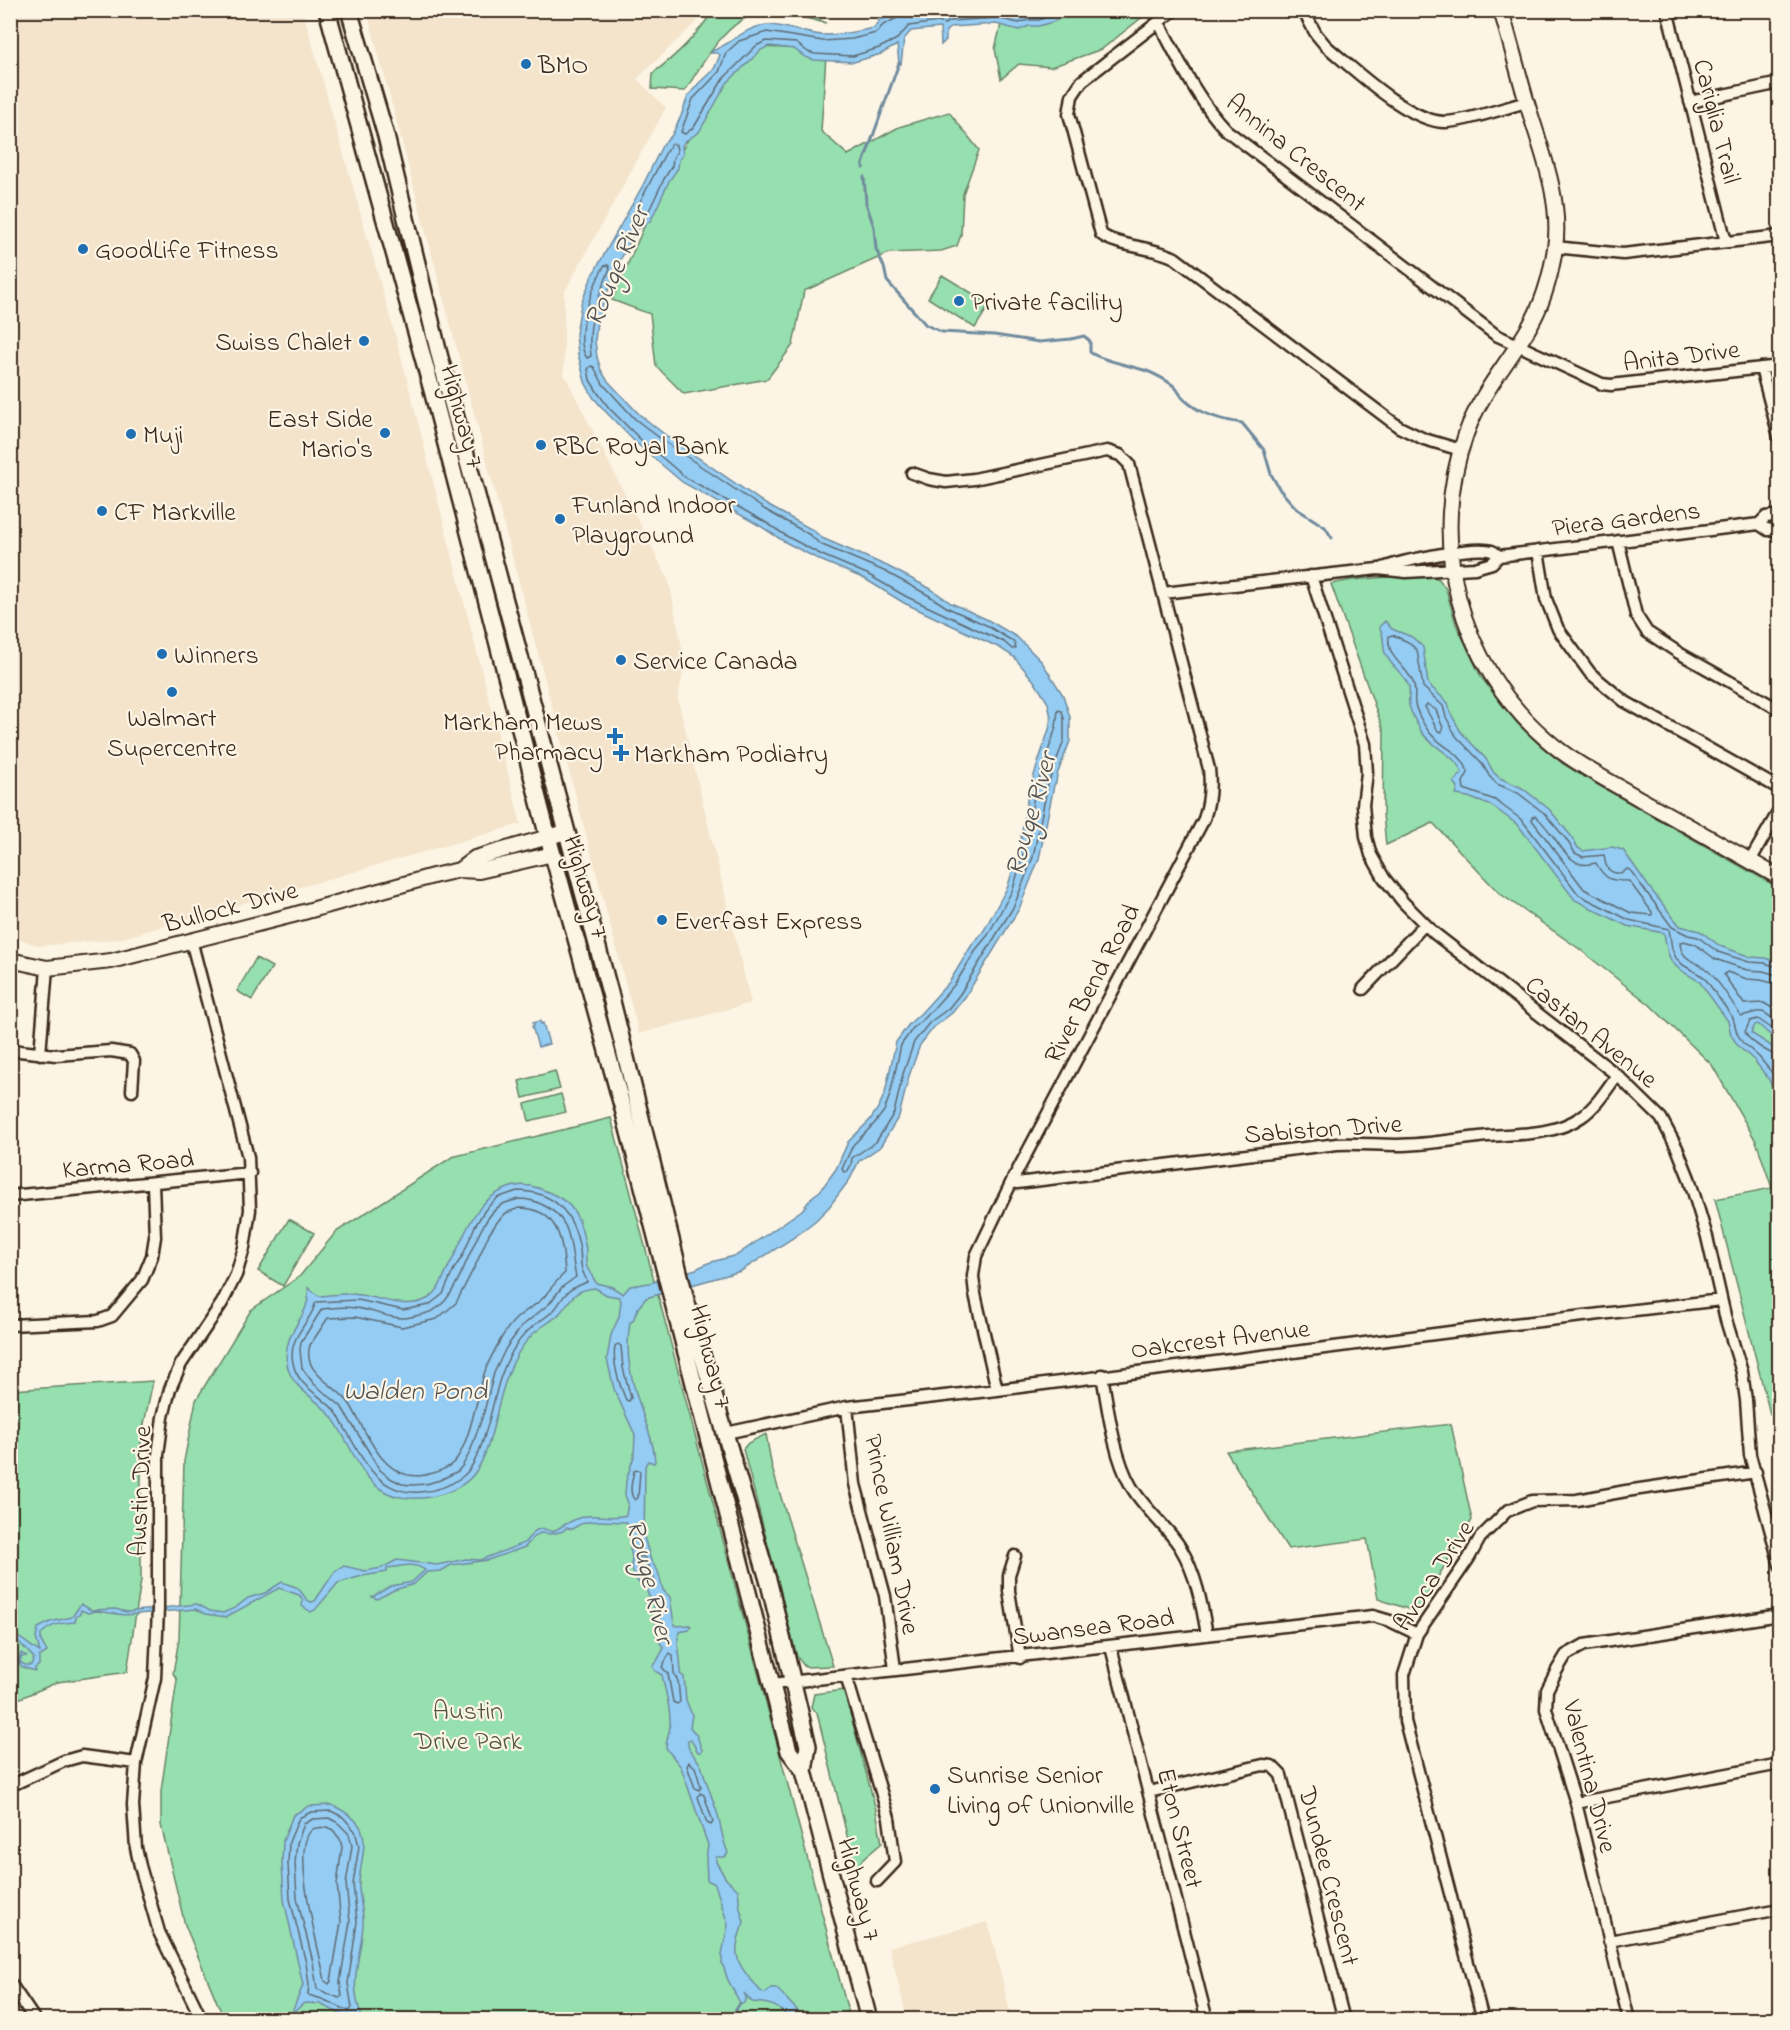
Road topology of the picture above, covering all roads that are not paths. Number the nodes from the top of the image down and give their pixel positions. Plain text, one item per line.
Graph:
1 (327, 10) edge
2 (350, 10) edge
3 (1174, 10) edge
4 (1304, 10) edge
5 (1501, 10) edge
6 (1666, 10) edge
7 (1159, 23) junction
8 (1779, 83) edge
9 (1527, 102) junction
10 (1690, 102) junction
11 (1779, 236) edge
12 (1726, 242) junction
13 (1555, 248) junction
14 (1517, 345) junction
15 (1779, 366) edge
16 (1761, 368) junction
17 (1590, 379) joint
18 (1779, 440) edge
19 (1461, 450) junction
20 (912, 473) dead end
21 (1779, 515) edge
22 (1759, 524) junction
23 (1779, 529) edge
24 (1618, 542) junction
25 (1538, 551) junction
26 (1449, 554) junction
27 (1499, 556) junction
28 (1378, 569) junction
29 (1452, 569) junction
30 (1311, 576) junction
31 (1162, 593) junction
32 (1779, 710) edge
33 (1779, 789) edge
34 (1779, 809) edge
35 (566, 832) junction
36 (548, 837) junction
37 (553, 854) junction
38 (1750, 861) junction
39 (459, 870) junction
40 (1779, 878) edge
41 (1425, 924) junction
42 (191, 940) junction
43 (10, 960) edge
44 (46, 968) junction
45 (1363, 989) dead end
46 (10, 1050) edge
47 (40, 1054) junction
48 (1617, 1075) junction
49 (132, 1091) dead end
50 (250, 1173) junction
51 (1012, 1181) junction
52 (153, 1184) junction
53 (10, 1196) edge
54 (666, 1248) junction
55 (1721, 1300) junction
56 (680, 1302) junction
57 (10, 1325) edge
58 (1102, 1375) junction
59 (997, 1390) junction
60 (847, 1407) junction
61 (726, 1433) junction
62 (1756, 1472) junction
63 (1016, 1556) dead end
64 (1779, 1565) edge
65 (1779, 1615) edge
66 (1417, 1634) junction
67 (1207, 1635) junction
68 (1111, 1647) junction
69 (1020, 1658) junction
70 (895, 1669) junction
71 (846, 1676) junction
72 (791, 1682) junction
73 (772, 1684) junction
74 (136, 1763) junction
75 (1779, 1764) edge
76 (804, 1771) junction
77 (10, 1786) edge
78 (1149, 1792) junction
79 (1576, 1803) junction
80 (878, 1881) dead end
81 (1779, 1909) edge
82 (1609, 1941) junction
83 (10, 1983) edge
84 (35, 2019) edge
85 (202, 2019) edge
86 (869, 2019) edge
87 (1207, 2019) edge
88 (1344, 2019) edge
89 (1483, 2019) edge
90 (1629, 2019) edge

1 - 36 main road, Highway 7
2 - 35 main road, Highway 7
3 - 7 street
4 - 9 street
5 - 9 street
6 - 10 street, Cariglia Trail
7 - 14 street, Annina Crescent
7 - 19 street
8 - 10 street
9 - 13 street
10 - 12 street, Cariglia Trail
11 - 12 street
12 - 13 street
13 - 14 street
14 - 17 street, Annina Crescent
14 - 19 street
15 - 16 street, Anita Drive
16 - 17 street, Anita Drive
16 - 18 street
19 - 26 street
20 - 31 street, River Bend Road
21 - 22 street, Piera Gardens
22 - 23 street, Piera Gardens
22 - 24 street, Piera Gardens
24 - 25 street, Piera Gardens
24 - 32 street
25 - 27 street, Piera Gardens
25 - 33 street
26 - 27 street, Piera Gardens
26 - 28 street, Piera Gardens
26 - 29 street
27 - 29 street, Piera Gardens
28 - 29 street, Piera Gardens
28 - 30 street, Piera Gardens
29 - 38 street
30 - 31 street, Piera Gardens
30 - 41 street, Castan Avenue
31 - 51 street, River Bend Road
34 - 38 street
35 - 36 street, Bullock Drive
35 - 54 main road, Highway 7
36 - 37 main road, Highway 7
36 - 39 street, Bullock Drive
37 - 39 street, Bullock Drive
37 - 54 main road, Highway 7
38 - 40 street
39 - 42 street, Bullock Drive
41 - 45 street
41 - 48 street, Castan Avenue
42 - 44 street, Bullock Drive
42 - 50 street, Austin Drive
43 - 44 street, Bullock Drive
44 - 47 street
46 - 47 street
47 - 49 street
48 - 51 street, Sabiston Drive
48 - 55 street, Castan Avenue
50 - 52 street, Karma Road
50 - 74 street, Austin Drive
51 - 59 street, River Bend Road
52 - 53 street, Karma Road
52 - 57 street
54 - 56 main road, Highway 7
55 - 58 street, Oakcrest Avenue
55 - 62 street, Castan Avenue
56 - 61 main road, Highway 7
56 - 73 main road, Highway 7
58 - 59 street, Oakcrest Avenue
58 - 67 street
59 - 60 street, Oakcrest Avenue
60 - 61 street, Oakcrest Avenue
60 - 70 street, Prince William Drive
61 - 72 main road, Highway 7
62 - 64 street, Castan Avenue
62 - 66 street, Avoca Drive
63 - 69 street
65 - 79 street, Valentina Drive
66 - 67 street, Swansea Road
66 - 89 street, Avoca Drive
67 - 68 street, Swansea Road
68 - 69 street, Swansea Road
68 - 78 street, Eton Street
69 - 70 street, Swansea Road
70 - 71 street, Swansea Road
71 - 72 street, Swansea Road
71 - 80 street
72 - 73 street, Swansea Road
72 - 76 main road, Highway 7
73 - 76 main road, Highway 7
74 - 77 street
74 - 85 street, Austin Drive
75 - 79 street
76 - 86 main road, Highway 7
78 - 87 street, Eton Street
78 - 88 street, Dundee Crescent
79 - 82 street, Valentina Drive
81 - 82 street
82 - 90 street, Valentina Drive
83 - 84 street

